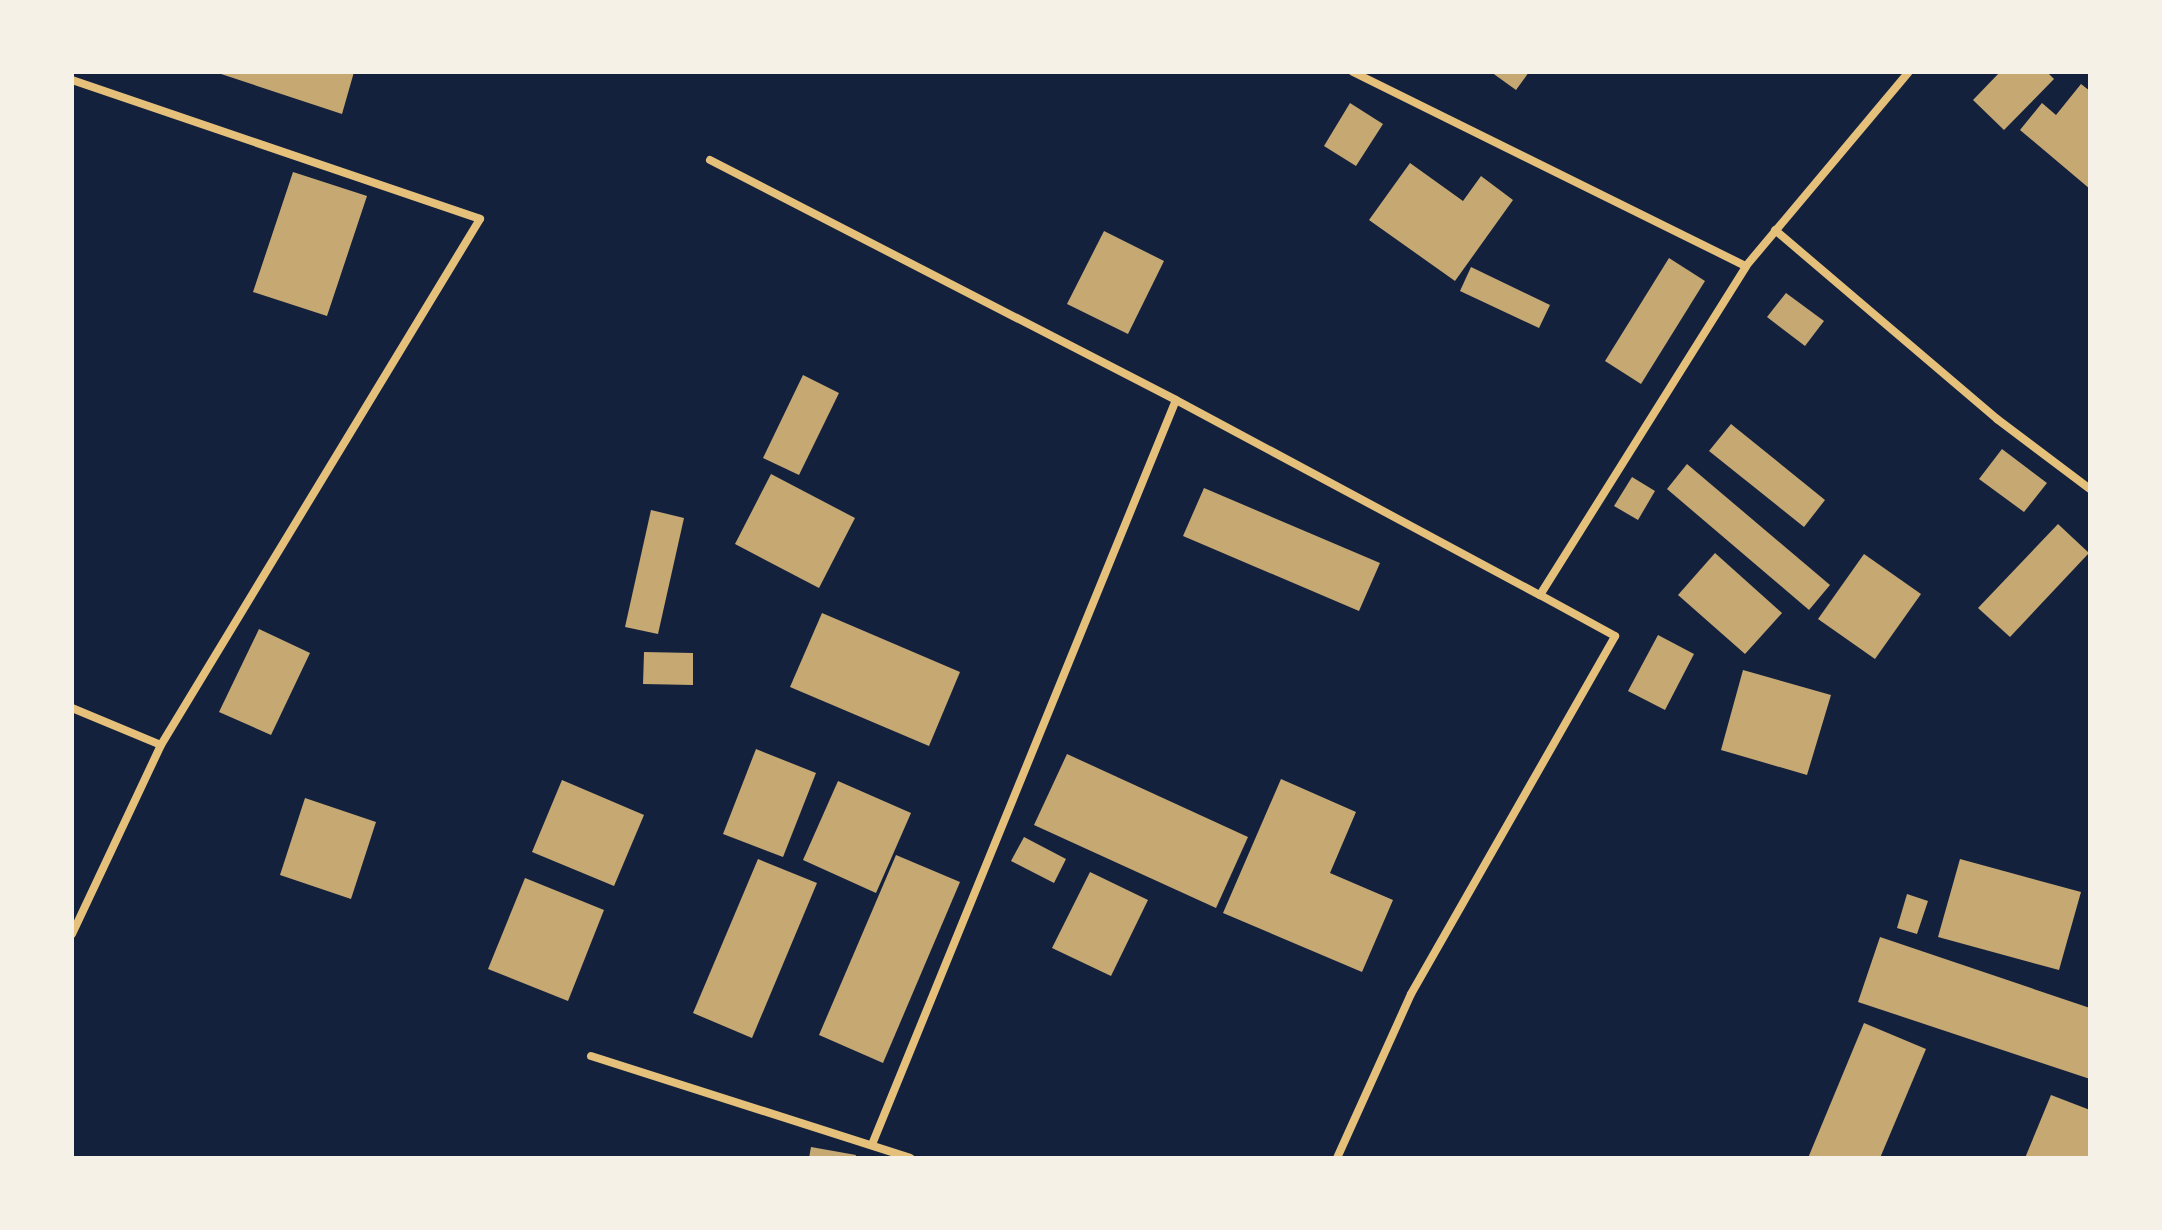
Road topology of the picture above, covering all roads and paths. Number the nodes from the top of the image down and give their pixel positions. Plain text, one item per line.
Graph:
1 (1353, 72) edge
2 (1909, 72) edge
3 (72, 80) edge
4 (710, 160) dead end
5 (1775, 230) junction
6 (1746, 266) junction
7 (1176, 400) junction
8 (2090, 489) edge
9 (1540, 595) junction
10 (72, 708) edge
11 (161, 745) junction
12 (72, 934) edge
13 (591, 1056) dead end
14 (873, 1142) junction
15 (910, 1158) edge
16 (1337, 1158) edge

1 - 6 street
2 - 5 street
3 - 11 street
4 - 7 street
5 - 6 street
5 - 8 street
6 - 9 street
7 - 9 street
7 - 14 street
9 - 16 street
10 - 11 street
11 - 12 street
13 - 14 street
14 - 15 street

